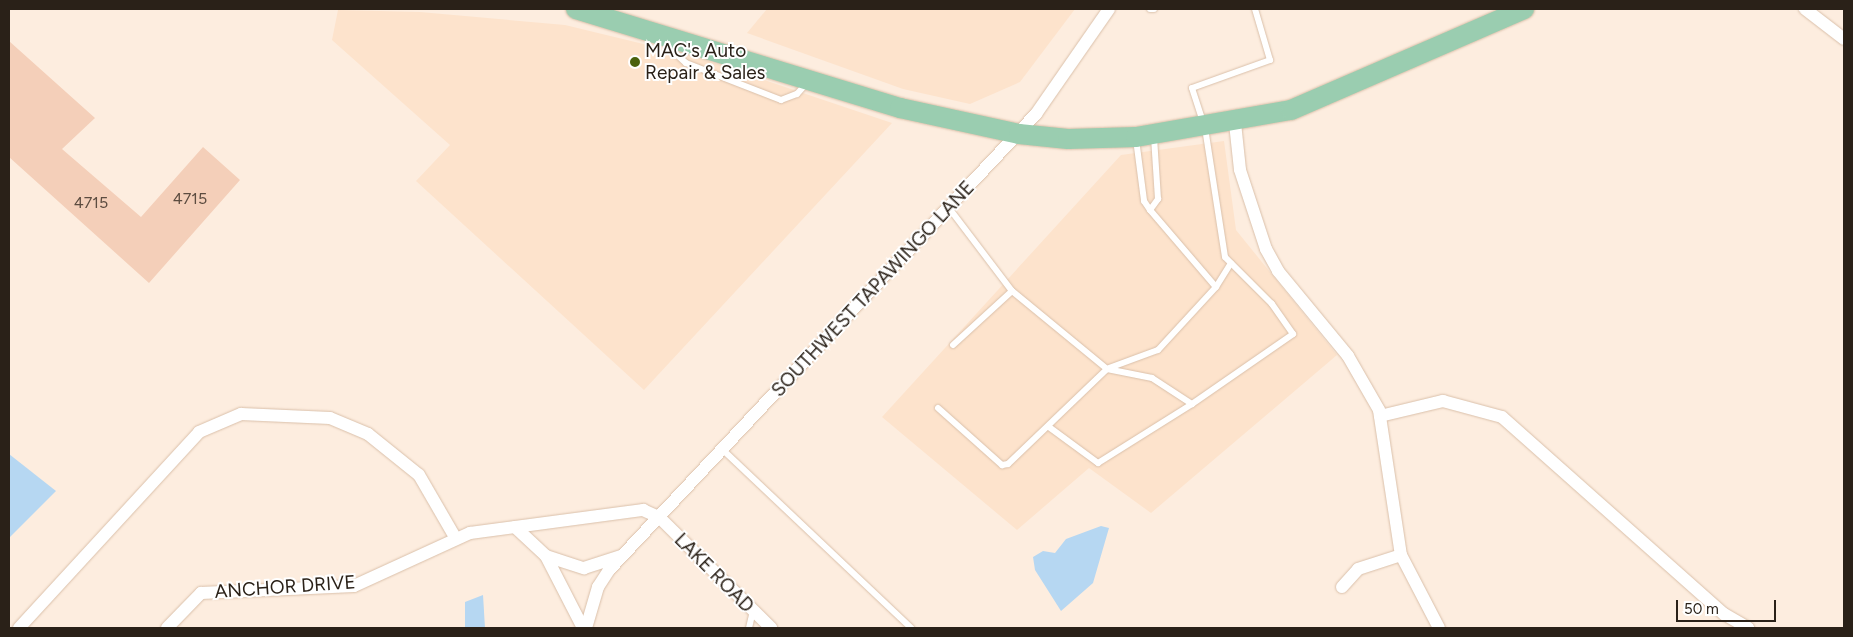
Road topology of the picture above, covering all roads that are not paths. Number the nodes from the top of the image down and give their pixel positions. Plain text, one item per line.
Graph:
1 (576, 9) edge
2 (1108, 9) edge
3 (1150, 9) edge
4 (1154, 9) edge
5 (1255, 9) edge
6 (1524, 9) edge
7 (1805, 9) edge
8 (673, 38) junction
9 (1844, 39) edge
10 (810, 80) junction
11 (1235, 123) junction
12 (1205, 128) junction
13 (1019, 134) junction
14 (1145, 136) junction
15 (949, 208) junction
16 (1150, 210) junction
17 (1231, 263) junction
18 (1216, 288) junction
19 (1012, 291) junction
20 (953, 345) dead end
21 (1107, 369) junction
22 (1192, 404) junction
23 (938, 408) dead end
24 (1380, 416) junction
25 (1049, 428) junction
26 (723, 450) junction
27 (658, 516) junction
28 (515, 527) junction
29 (455, 537) junction
30 (1401, 555) junction
31 (546, 556) junction
32 (621, 556) junction
33 (1342, 587) dead end
34 (753, 611) junction
35 (19, 628) edge
36 (167, 628) edge
37 (584, 628) edge
38 (750, 628) edge
39 (771, 628) edge
40 (911, 628) edge
41 (1439, 628) edge
42 (1748, 628) edge

1 - 8 main road
2 - 13 street, SOUTHWEST TAPAWINGO LANE
3 - 4 lane
5 - 12 lane
6 - 11 main road
7 - 9 street
8 - 10 main road
8 - 10 lane
10 - 13 main road
11 - 12 main road
11 - 24 street
12 - 14 main road
12 - 17 lane
13 - 14 main road
13 - 15 street, SOUTHWEST TAPAWINGO LANE
14 - 16 lane
14 - 16 lane
15 - 19 lane
15 - 26 street, SOUTHWEST TAPAWINGO LANE
16 - 18 lane
17 - 18 lane
17 - 22 lane
18 - 21 lane
19 - 20 lane
19 - 21 lane
21 - 22 lane
21 - 25 lane
22 - 25 lane
23 - 25 lane
24 - 30 street
24 - 42 street
26 - 27 street, SOUTHWEST TAPAWINGO LANE
26 - 40 lane
27 - 28 street, ANCHOR DRIVE
27 - 32 street, SOUTHWEST TAPAWINGO LANE
27 - 34 street, LAKE ROAD
28 - 29 street, ANCHOR DRIVE
28 - 31 street
29 - 35 street
29 - 36 street, ANCHOR DRIVE
30 - 33 street
30 - 41 street
31 - 32 street
31 - 37 street
32 - 37 street
34 - 38 lane
34 - 39 street, LAKE ROAD

